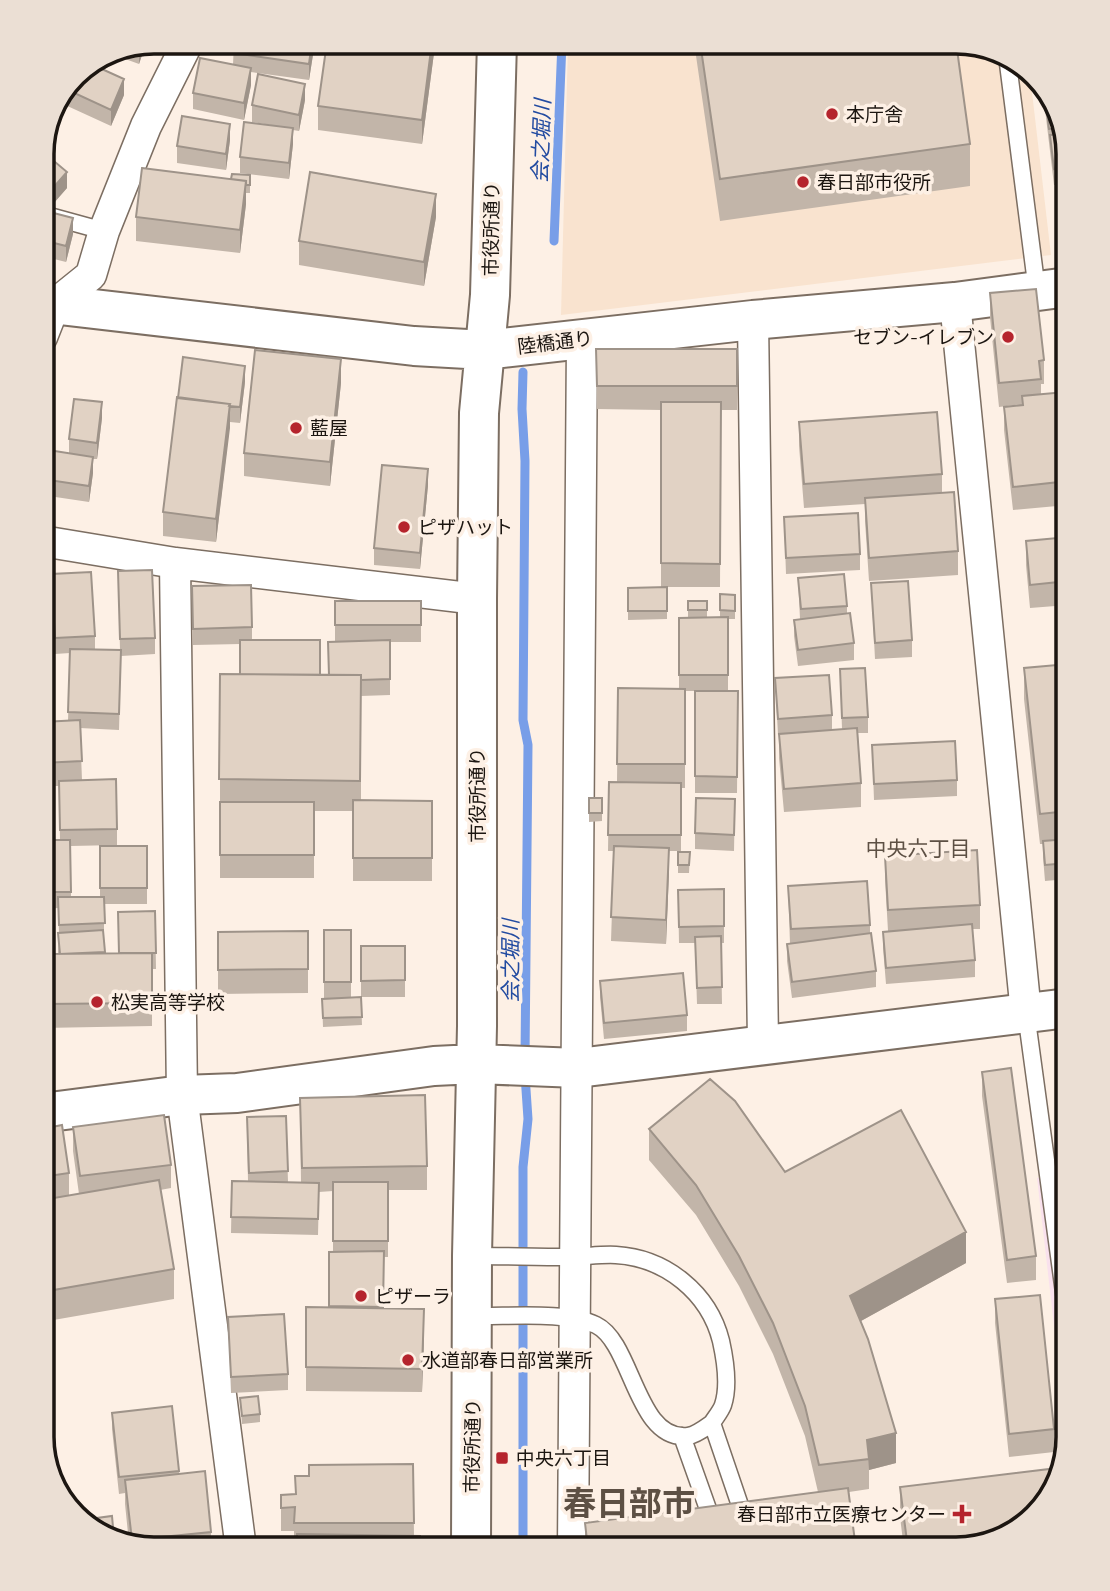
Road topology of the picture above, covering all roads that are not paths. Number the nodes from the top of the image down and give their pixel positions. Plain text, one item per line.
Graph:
1 (182, 54) edge
2 (497, 54) edge
3 (1010, 70) edge
4 (54, 217) edge
5 (104, 231) junction
6 (1052, 289) edge
7 (955, 302) junction
8 (54, 309) edge
9 (54, 316) edge
10 (753, 320) junction
11 (573, 340) junction
12 (499, 349) junction
13 (54, 543) edge
14 (175, 563) junction
15 (477, 599) junction
16 (1056, 1009) edge
17 (1026, 1013) junction
18 (764, 1044) junction
19 (489, 1065) junction
20 (567, 1068) junction
21 (182, 1096) junction
22 (54, 1112) edge
23 (1056, 1204) edge
24 (486, 1256) junction
25 (576, 1257) junction
26 (487, 1317) junction
27 (562, 1318) junction
28 (712, 1423) junction
29 (682, 1436) junction
30 (746, 1526) edge
31 (715, 1529) edge
32 (239, 1537) edge
33 (472, 1537) edge
34 (572, 1537) edge

1 - 5 street
2 - 12 street, 市役所通り
3 - 6 lane
4 - 5 lane
5 - 8 street
6 - 7 street, 陸橋通り
7 - 10 street, 陸橋通り
7 - 17 street
9 - 12 street, 陸橋通り
10 - 11 street, 陸橋通り
10 - 18 street
11 - 12 street, 陸橋通り
11 - 20 street
12 - 15 street, 市役所通り
13 - 14 street
14 - 15 street
14 - 21 street
15 - 19 street, 市役所通り
16 - 17 street
17 - 18 street
17 - 23 lane
18 - 20 street
19 - 20 street
19 - 21 street
19 - 24 street, 市役所通り
20 - 25 street
21 - 22 street
21 - 32 street
24 - 25 lane
24 - 26 street, 市役所通り
25 - 27 street
25 - 28 lane
26 - 27 lane
26 - 33 street, 市役所通り
27 - 29 lane
27 - 34 street
28 - 29 lane
28 - 30 lane
29 - 31 lane

